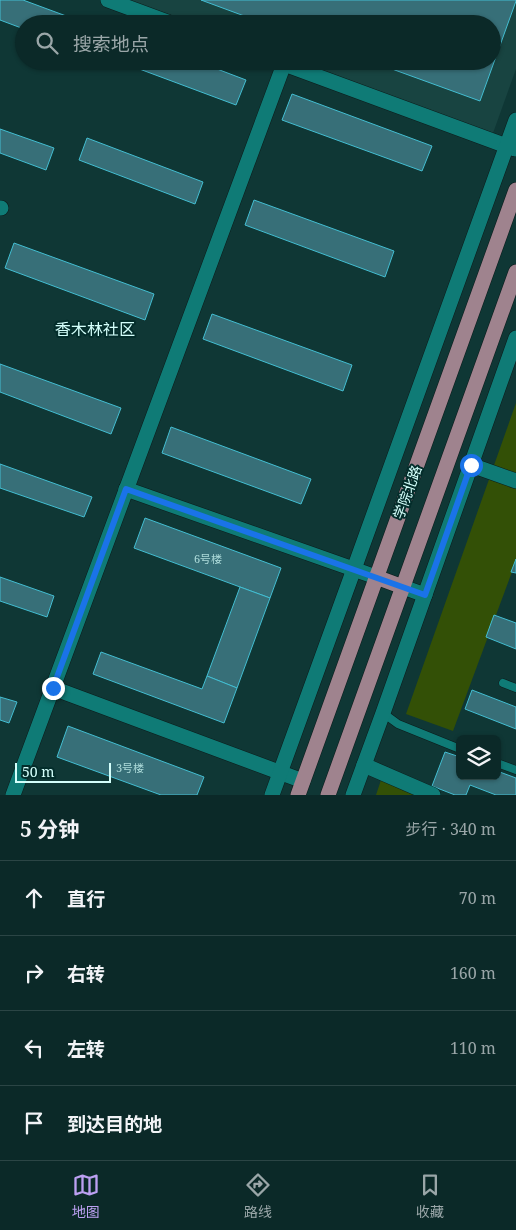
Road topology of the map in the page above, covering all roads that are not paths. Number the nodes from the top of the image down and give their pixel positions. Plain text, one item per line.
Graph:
1 (108, 0) edge
2 (149, 15) edge
3 (277, 70) edge
4 (299, 70) edge
5 (516, 120) edge
6 (511, 148) edge
7 (516, 190) edge
8 (516, 272) edge
9 (516, 338) edge
10 (471, 465) junction
11 (516, 481) edge
12 (126, 489) junction
13 (354, 569) junction
14 (376, 577) junction
15 (403, 587) junction
16 (425, 595) junction
17 (503, 683) dead end
18 (53, 688) junction
19 (516, 688) edge
20 (383, 714) junction
21 (456, 747) edge
22 (364, 764) junction
23 (501, 764) edge
24 (516, 770) edge
25 (280, 772) junction
26 (301, 788) edge
27 (13, 795) edge
28 (272, 795) edge
29 (328, 795) edge
30 (353, 795) edge
31 (433, 795) edge

1 - 2 street
3 - 12 street
4 - 6 street
5 - 6 street
6 - 13 street
7 - 14 main road, 学院北路
8 - 15 main road, 学院北路
9 - 10 street
10 - 11 street
10 - 16 street
12 - 13 street
12 - 18 street
13 - 14 street
13 - 25 street
14 - 15 main road
14 - 26 main road, 学院北路
15 - 16 street
15 - 29 main road, 学院北路
16 - 20 street
17 - 19 lane
18 - 25 street
18 - 27 street
20 - 21 lane
20 - 22 street
22 - 30 street
22 - 31 street
23 - 24 lane
25 - 26 street
25 - 28 street

